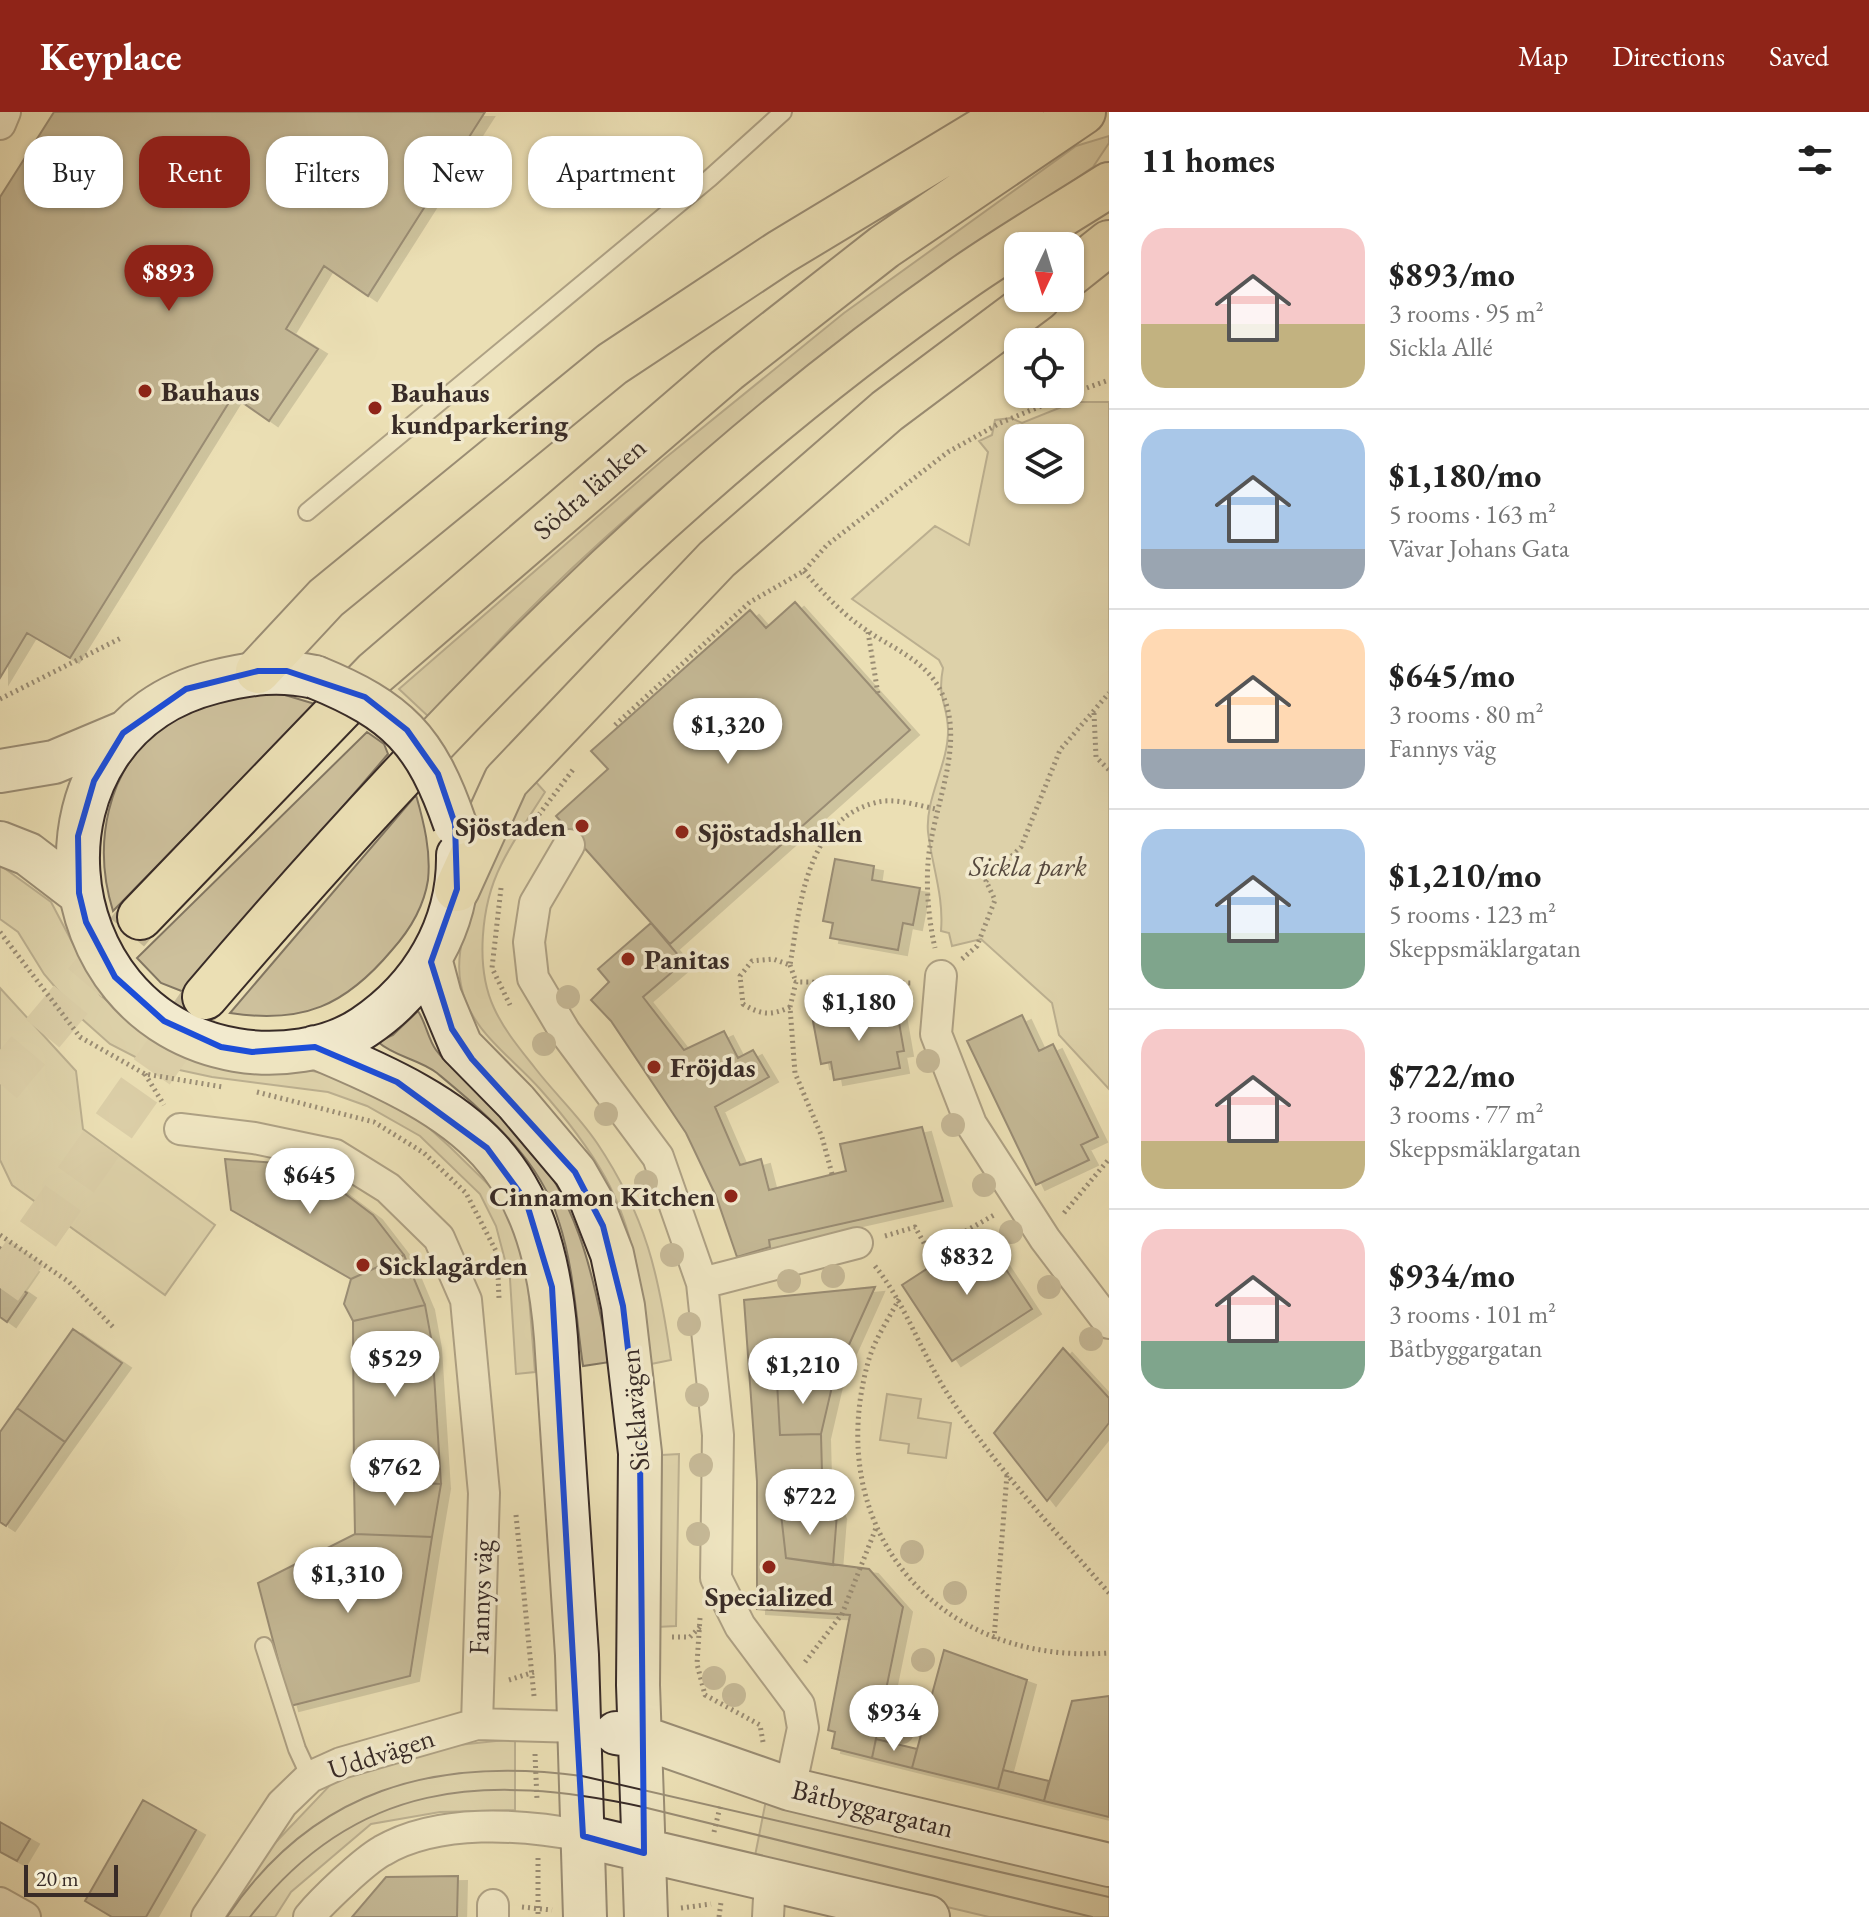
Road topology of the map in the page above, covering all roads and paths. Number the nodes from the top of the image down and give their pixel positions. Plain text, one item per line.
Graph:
1 (5, 112) edge
2 (783, 112) edge
3 (1021, 112) edge
4 (1083, 112) edge
5 (0, 124) edge
6 (1109, 185) edge
7 (1109, 243) edge
8 (1084, 263) edge
9 (1019, 312) edge
10 (1109, 380) edge
11 (1084, 389) edge
12 (1036, 408) edge
13 (307, 512) dead end
14 (804, 571) junction
15 (867, 631) junction
16 (121, 638) dead end
17 (258, 671) junction
18 (1109, 693) edge
19 (878, 694) dead end
20 (0, 699) edge
21 (1093, 712) junction
22 (612, 728) dead end
23 (123, 733) junction
24 (580, 761) dead end
25 (1109, 770) edge
26 (0, 771) edge
27 (936, 809) junction
28 (524, 834) dead end
29 (0, 843) edge
30 (569, 845) dead end
31 (503, 880) dead end
32 (457, 889) junction
33 (79, 893) junction
34 (140, 917) tunnel mouth
35 (977, 946) dead end
36 (431, 962) junction
37 (790, 965) junction
38 (941, 976) joint
39 (796, 982) junction
40 (909, 984) dead end
41 (205, 997) tunnel mouth
42 (790, 1007) junction
43 (512, 1008) dead end
44 (315, 1047) junction
45 (180, 1129) dead end
46 (1109, 1159) edge
47 (832, 1174) dead end
48 (977, 1223) dead end
49 (0, 1235) edge
50 (892, 1235) dead end
51 (1045, 1239) junction
52 (857, 1243) dead end
53 (702, 1283) junction
54 (1109, 1323) edge
55 (114, 1328) dead end
56 (1007, 1473) junction
57 (515, 1500) dead end
58 (876, 1528) junction
59 (1109, 1593) edge
60 (690, 1637) dead end
61 (994, 1639) junction
62 (264, 1646) dead end
63 (1109, 1653) edge
64 (787, 1685) junction
65 (477, 1724) junction
66 (536, 1724) junction
67 (579, 1727) junction
68 (641, 1737) junction
69 (766, 1754) dead end
70 (708, 1759) junction
71 (310, 1777) junction
72 (790, 1789) junction
73 (538, 1827) junction
74 (583, 1836) junction
75 (644, 1853) junction
76 (1109, 1865) edge
77 (728, 1871) junction
78 (769, 1898) edge
79 (0, 1903) edge
80 (25, 1917) edge
81 (207, 1917) edge
82 (309, 1917) edge
83 (538, 1917) edge
84 (585, 1917) edge
85 (646, 1917) edge
86 (719, 1917) edge
87 (928, 1917) edge

1 - 5 street
2 - 13 lane
3 - 17 highway
4 - 34 highway, Södra länken
6 - 41 highway
7 - 8 highway
9 - 32 highway
10 - 11 path
12 - 14 path
14 - 15 path
14 - 22 path
15 - 19 path
15 - 27 path
16 - 20 path
17 - 23 main road
17 - 32 main road, bridge
18 - 21 path
21 - 25 path
21 - 35 path
23 - 26 main road
23 - 33 main road
24 - 28 path
27 - 37 path
27 - 38 path
29 - 33 main road
30 - 53 street
31 - 43 path
32 - 36 main road
33 - 44 main road
36 - 44 main road
36 - 68 main road, Sicklavägen
37 - 39 path
37 - 42 path
38 - 51 street
39 - 40 path
39 - 42 path
42 - 47 path
44 - 67 main road
45 - 65 street, Fannys väg
46 - 51 path
48 - 50 path
49 - 55 path
51 - 54 street
52 - 53 street
53 - 64 street
56 - 58 path
56 - 59 path
56 - 61 path
57 - 66 path
58 - 61 path
58 - 64 path
60 - 69 path
61 - 63 path
62 - 71 lane
64 - 72 street
65 - 66 street, Uddvägen
65 - 71 street, Uddvägen
66 - 67 street, Uddvägen
66 - 73 path
67 - 68 main road, Båtbyggargatan
67 - 74 main road
68 - 70 main road, Båtbyggargatan
68 - 75 main road, Sicklavägen
70 - 72 main road, Båtbyggargatan
70 - 77 path
71 - 81 street, Uddvägen
72 - 76 main road, Båtbyggargatan
73 - 74 street
73 - 82 street
73 - 83 path
74 - 75 main road
74 - 84 main road
75 - 77 main road
75 - 85 main road, Sicklavägen
77 - 78 main road
77 - 86 path
78 - 87 main road
79 - 80 street

